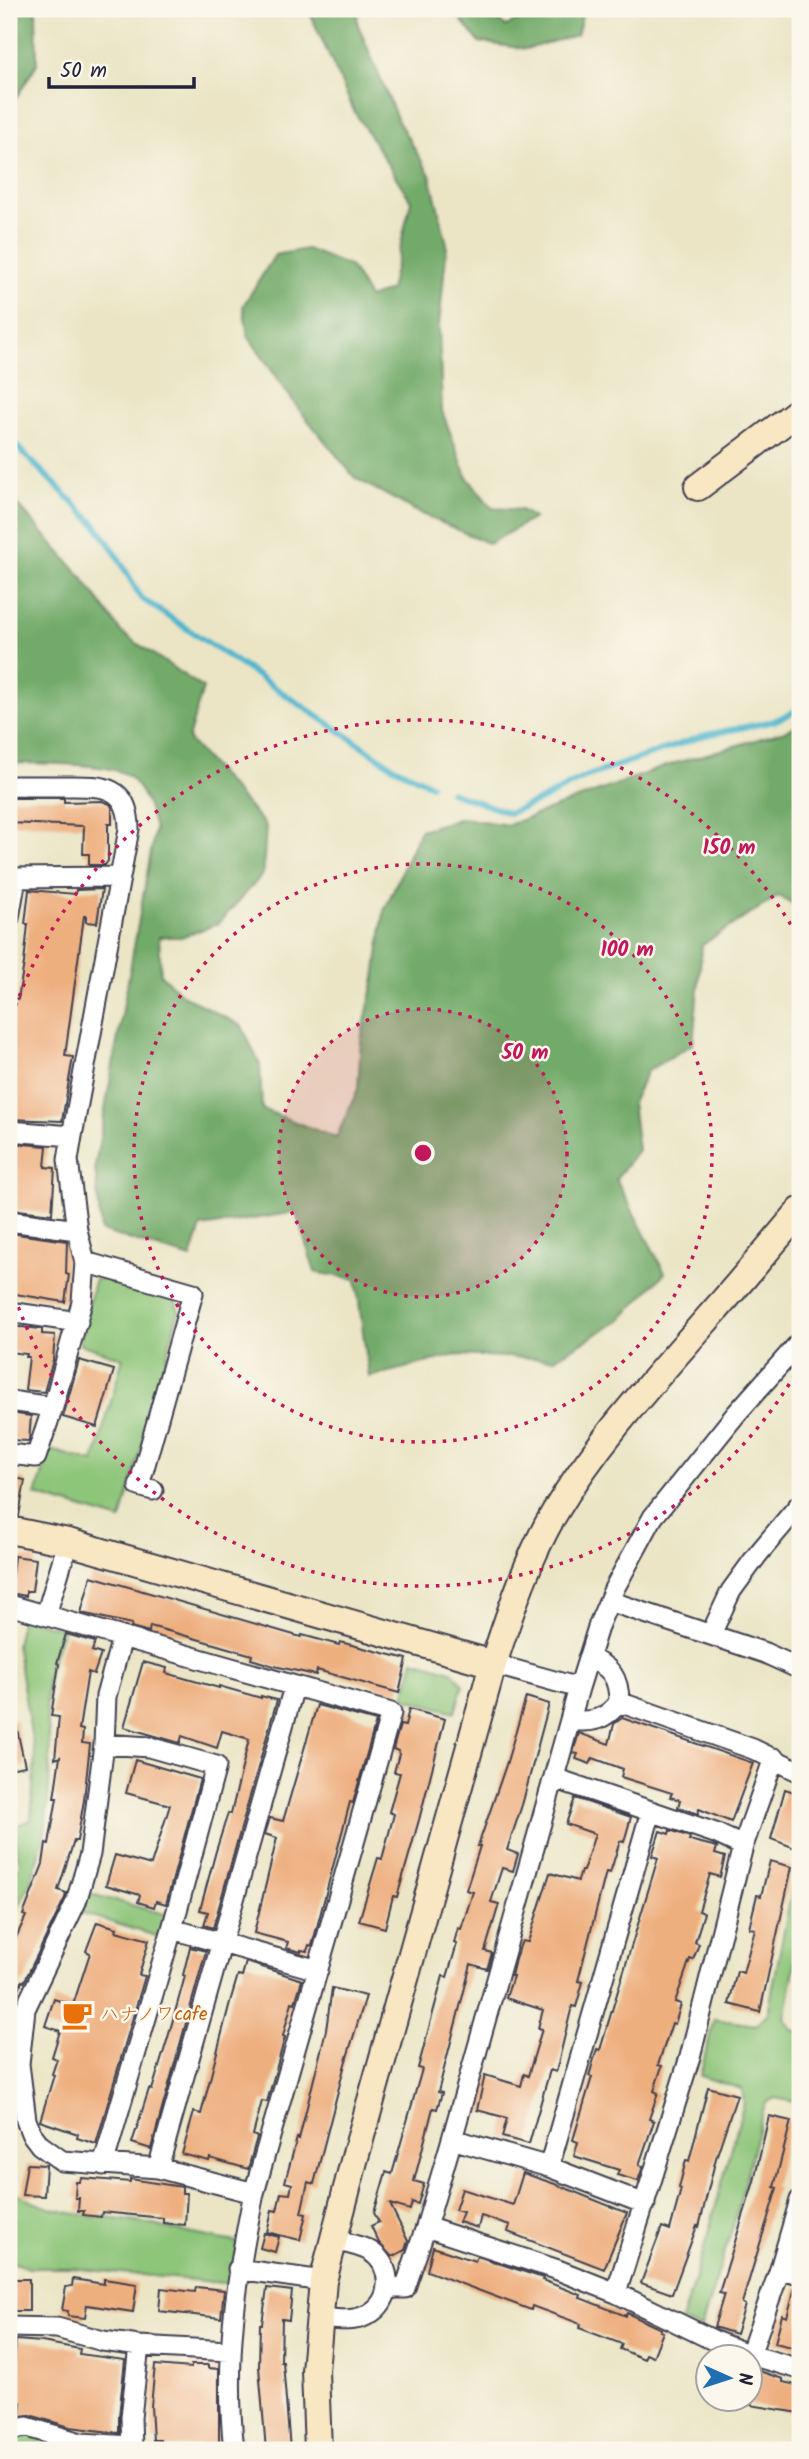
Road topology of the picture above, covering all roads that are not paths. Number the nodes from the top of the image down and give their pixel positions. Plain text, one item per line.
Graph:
1 (800, 410) edge
2 (698, 487) dead end
3 (9, 786) edge
4 (120, 877) junction
5 (13, 878) edge
6 (9, 918) edge
7 (9, 1131) edge
8 (72, 1136) junction
9 (799, 1215) edge
10 (9, 1222) edge
11 (77, 1230) junction
12 (85, 1262) junction
13 (9, 1312) edge
14 (78, 1322) junction
15 (800, 1342) edge
16 (9, 1401) edge
17 (53, 1407) junction
18 (9, 1454) edge
19 (153, 1490) dead end
20 (800, 1504) edge
21 (9, 1530) edge
22 (68, 1542) junction
23 (608, 1601) junction
24 (9, 1605) edge
25 (46, 1615) junction
26 (711, 1634) junction
27 (122, 1638) junction
28 (588, 1658) junction
29 (493, 1664) junction
30 (800, 1669) edge
31 (294, 1687) junction
32 (579, 1688) junction
33 (619, 1702) junction
34 (570, 1720) junction
35 (104, 1744) junction
36 (774, 1758) junction
37 (800, 1772) edge
38 (554, 1778) junction
39 (651, 1811) junction
40 (743, 1846) junction
41 (172, 1929) junction
42 (222, 1942) junction
43 (318, 1970) junction
44 (452, 2138) junction
45 (103, 2165) junction
46 (549, 2167) junction
47 (158, 2168) junction
48 (254, 2193) junction
49 (800, 2200) edge
50 (645, 2204) junction
51 (426, 2227) junction
52 (333, 2240) junction
53 (238, 2269) junction
54 (780, 2269) junction
55 (800, 2274) edge
56 (323, 2281) junction
57 (388, 2288) junction
58 (616, 2293) junction
59 (318, 2318) junction
60 (9, 2327) edge
61 (722, 2344) edge
62 (754, 2344) edge
63 (139, 2346) junction
64 (229, 2351) junction
65 (764, 2359) edge
66 (800, 2369) edge
67 (9, 2430) edge
68 (81, 2446) edge
69 (132, 2448) edge
70 (234, 2450) edge
71 (318, 2450) edge

1 - 2 street
3 - 4 street
4 - 5 street
4 - 8 street
5 - 6 street
7 - 8 street
8 - 11 street
9 - 29 street
10 - 11 street
11 - 12 street
12 - 14 street
12 - 19 street
13 - 14 street
14 - 17 street
15 - 23 street
16 - 17 street
17 - 18 street
20 - 26 street
21 - 22 street
22 - 25 street
22 - 29 street
23 - 26 street
23 - 28 street
24 - 25 street
25 - 27 street
26 - 30 street
27 - 31 street
27 - 35 street
28 - 32 street
28 - 33 street
29 - 32 street
29 - 52 street
31 - 42 street
31 - 43 street
32 - 34 street
33 - 34 street
33 - 36 street
34 - 38 street
35 - 41 street
35 - 45 street
36 - 37 street
36 - 40 street
38 - 39 street
38 - 44 street
39 - 40 street
39 - 46 street
40 - 50 street
41 - 42 street
41 - 45 street
42 - 43 street
42 - 47 street
43 - 48 street
44 - 46 street
44 - 51 street
45 - 47 street
46 - 50 street
47 - 48 street
48 - 53 street
49 - 54 street
50 - 58 street
51 - 57 street
51 - 58 street
52 - 56 street
52 - 57 street
53 - 56 street
53 - 64 street
54 - 55 street
54 - 62 street
56 - 59 street
57 - 59 street
58 - 61 street
59 - 71 street
60 - 63 street
63 - 64 street
63 - 69 street
64 - 70 street
65 - 66 street
67 - 68 street
68 - 69 street

